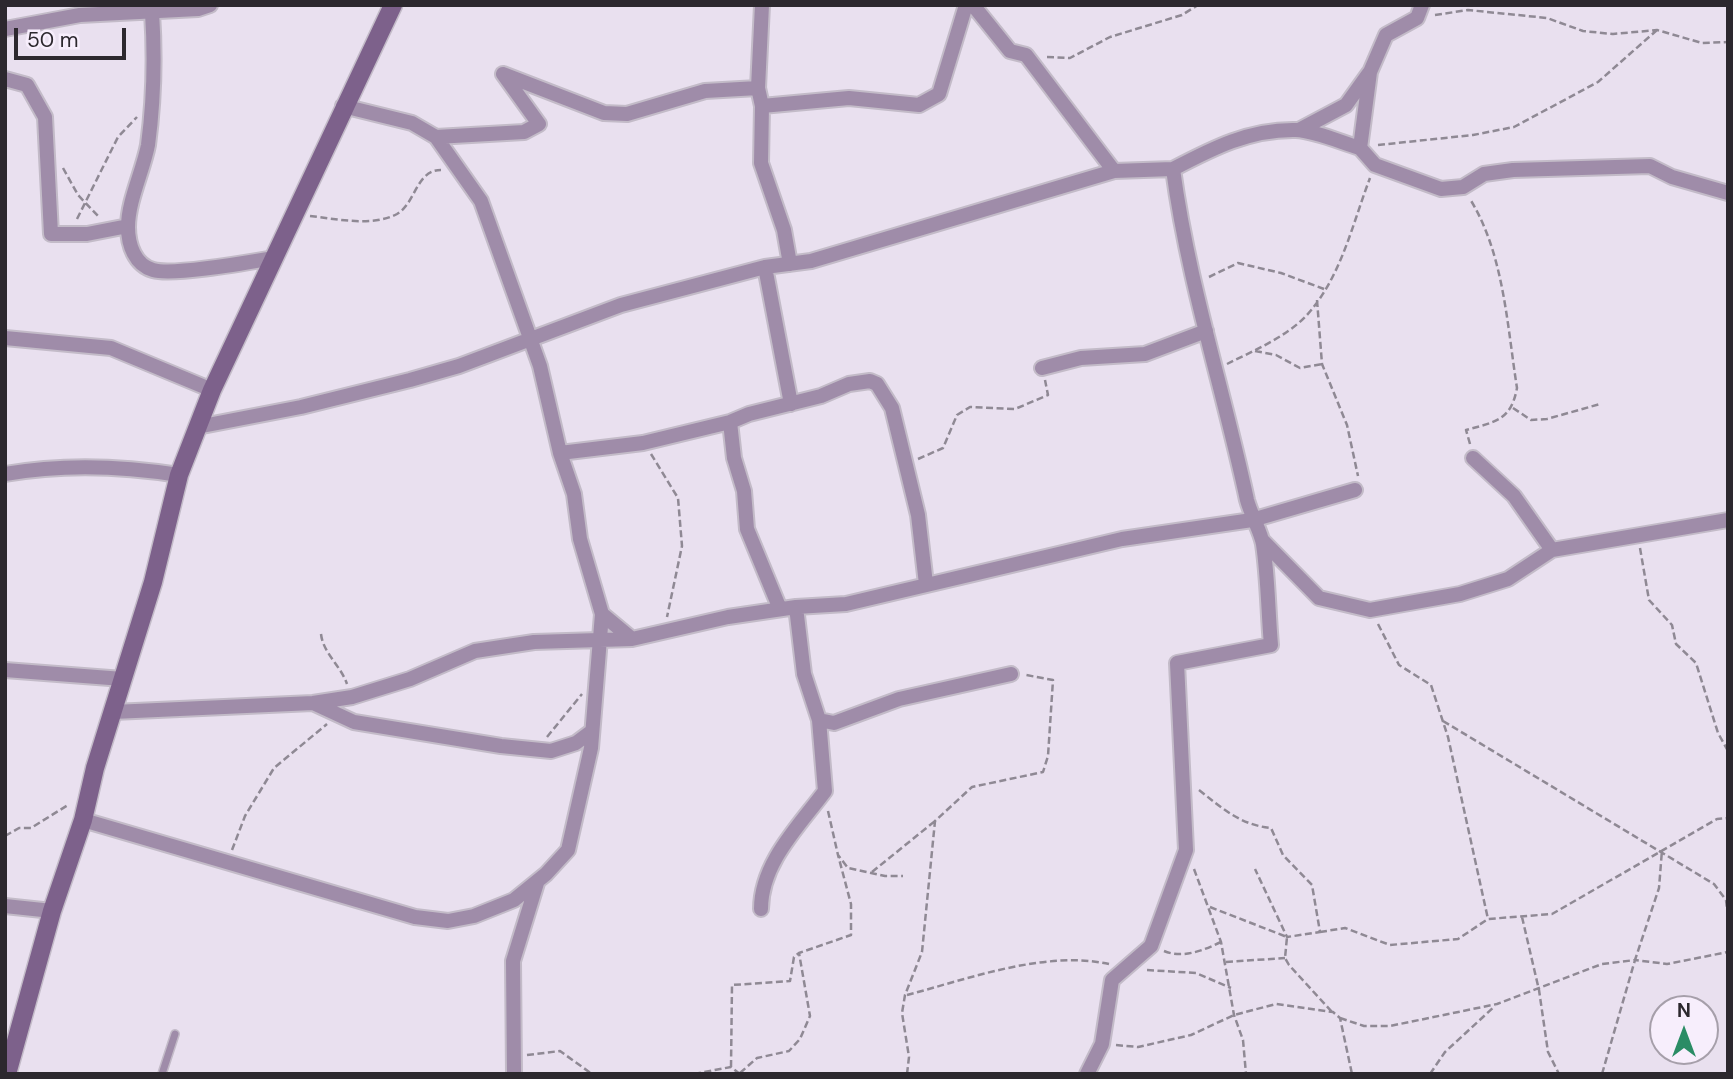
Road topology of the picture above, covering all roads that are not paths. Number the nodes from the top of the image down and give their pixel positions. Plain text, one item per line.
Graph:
1 (211, 5) edge
2 (762, 5) edge
3 (966, 5) edge
4 (973, 5) edge
5 (388, 6) edge
6 (152, 12) junction
7 (1420, 12) edge
8 (5, 29) edge
9 (1370, 72) junction
10 (5, 79) edge
11 (758, 88) junction
12 (343, 106) junction
13 (762, 106) junction
14 (1299, 130) junction
15 (436, 137) junction
16 (1360, 148) junction
17 (1172, 169) junction
18 (1114, 171) junction
19 (1728, 193) edge
20 (128, 226) junction
21 (274, 258) junction
22 (790, 264) junction
23 (765, 267) junction
24 (1206, 331) junction
25 (5, 338) edge
26 (530, 338) junction
27 (1042, 368) road end
28 (212, 390) junction
29 (791, 404) junction
30 (730, 422) junction
31 (197, 427) junction
32 (560, 453) junction
33 (1473, 458) road end
34 (5, 474) edge
35 (179, 475) junction
36 (1356, 489) road end
37 (1252, 520) junction
38 (1728, 520) edge
39 (1263, 541) junction
40 (1552, 550) junction
41 (926, 583) junction
42 (796, 607) junction
43 (780, 609) junction
44 (602, 614) junction
45 (632, 639) junction
46 (601, 642) junction
47 (5, 670) edge
48 (1011, 674) road end
49 (123, 679) junction
50 (313, 703) junction
51 (113, 712) junction
52 (819, 720) junction
53 (592, 731) junction
54 (83, 820) junction
55 (537, 881) junction
56 (5, 906) edge
57 (761, 909) dead end
58 (52, 911) junction
59 (175, 1034) dead end
60 (7, 1070) edge
61 (162, 1074) edge
62 (514, 1074) edge
63 (1087, 1074) edge

1 - 6 street
2 - 11 street
3 - 13 street
4 - 18 street
5 - 12 main road
6 - 8 street
6 - 20 street
7 - 9 street
9 - 14 street
9 - 16 street
10 - 20 street
11 - 13 street
11 - 15 street
12 - 15 street
12 - 21 main road
13 - 22 street
14 - 16 street
14 - 17 street
15 - 26 street
16 - 19 street
17 - 18 street
17 - 24 street
18 - 22 street
20 - 21 street
21 - 28 main road
22 - 23 street
23 - 26 street
23 - 29 street
24 - 27 street
24 - 37 street
25 - 28 street
26 - 31 street
26 - 32 street
28 - 31 main road
29 - 30 street
29 - 41 street
30 - 32 street
30 - 43 street
31 - 35 main road
32 - 44 street
33 - 40 street
34 - 35 street
35 - 49 main road
36 - 37 street
37 - 39 street
37 - 41 street
38 - 40 street
39 - 40 street
39 - 63 street
41 - 42 street
42 - 43 street
42 - 52 street
43 - 45 street
44 - 45 street
44 - 46 street
45 - 46 street
46 - 50 street
46 - 53 street
47 - 49 street
48 - 52 street
49 - 51 main road
50 - 51 street
50 - 53 street
51 - 54 main road
52 - 57 street
53 - 55 street
54 - 55 street
54 - 58 main road
55 - 62 street
56 - 58 street
58 - 60 main road
59 - 61 lane

